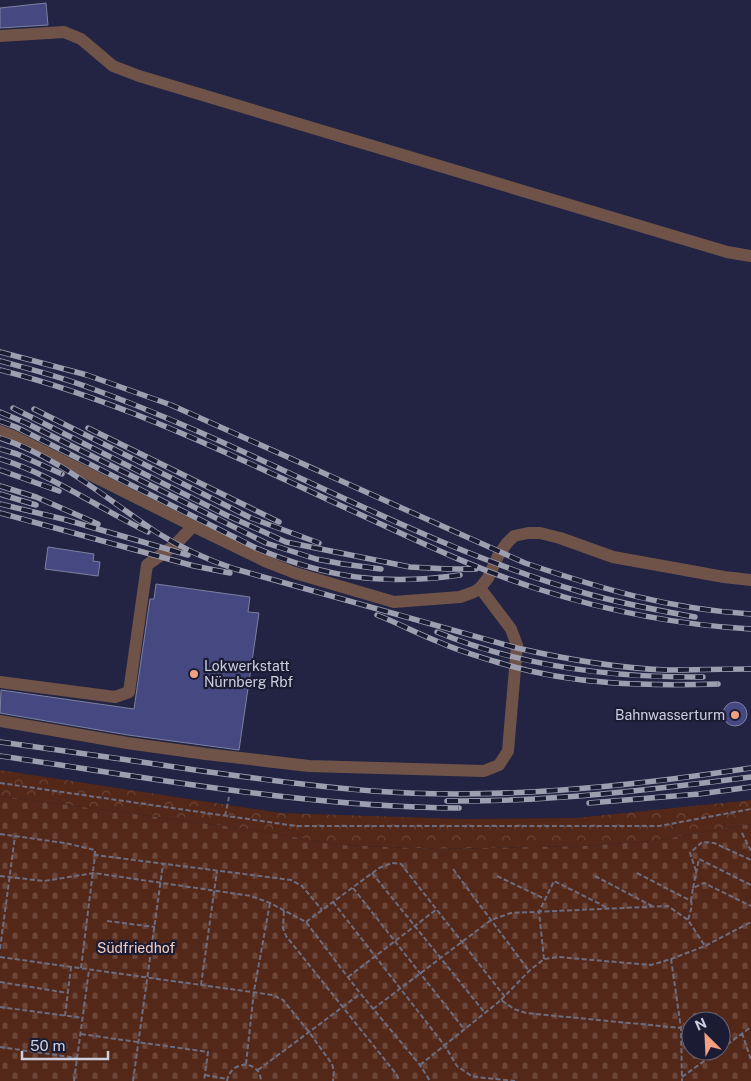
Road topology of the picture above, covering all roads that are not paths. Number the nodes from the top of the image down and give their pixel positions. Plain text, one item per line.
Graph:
1 (0, 36) edge
2 (751, 256) edge
3 (0, 431) edge
4 (194, 526) junction
5 (751, 580) edge
6 (480, 588) junction
7 (0, 682) edge
8 (0, 721) edge

1 - 2 lane
3 - 4 lane
4 - 6 lane
4 - 7 lane
5 - 6 lane
6 - 8 lane

